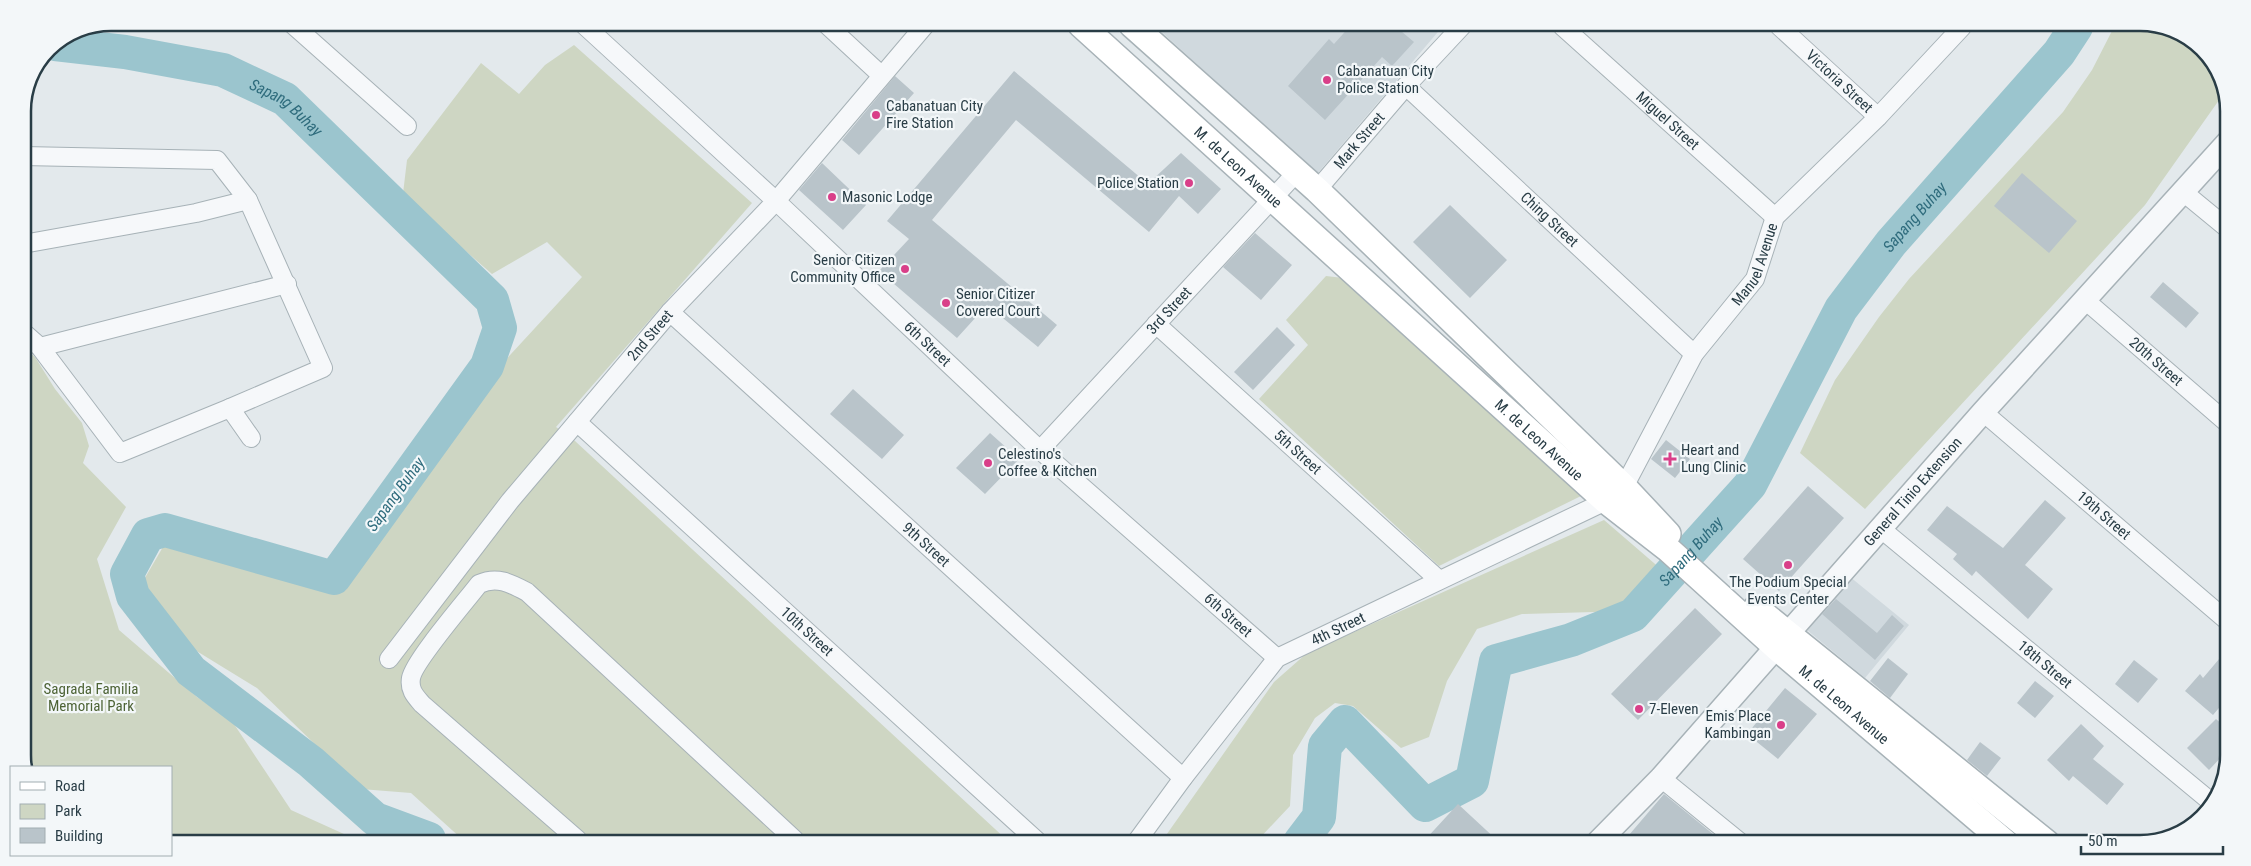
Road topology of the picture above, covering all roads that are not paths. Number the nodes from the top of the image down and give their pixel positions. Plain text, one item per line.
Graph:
1 (301, 31) edge
2 (592, 31) edge
3 (834, 31) edge
4 (920, 31) edge
5 (1088, 31) edge
6 (1139, 31) edge
7 (1457, 31) edge
8 (1568, 31) edge
9 (1784, 31) edge
10 (1958, 31) edge
11 (881, 75) junction
12 (1406, 86) junction
13 (1878, 118) junction
14 (407, 126) dead end
15 (2220, 151) edge
16 (31, 156) edge
17 (1297, 172) junction
18 (1317, 190) junction
19 (2182, 191) junction
20 (1272, 198) junction
21 (248, 200) junction
22 (776, 201) junction
23 (1775, 217) junction
24 (2220, 222) edge
25 (31, 243) edge
26 (287, 284) junction
27 (2084, 300) junction
28 (670, 312) junction
29 (1156, 324) junction
30 (31, 339) edge
31 (40, 347) junction
32 (1694, 354) junction
33 (230, 408) junction
34 (1983, 412) junction
35 (2220, 417) edge
36 (577, 422) junction
37 (251, 438) dead end
38 (1040, 450) junction
39 (1615, 494) junction
40 (1880, 528) junction
41 (1439, 580) junction
42 (2220, 615) edge
43 (1782, 641) junction
44 (1277, 658) junction
45 (389, 659) dead end
46 (1182, 778) junction
47 (1662, 778) junction
48 (2207, 798) edge
49 (572, 835) edge
50 (790, 835) edge
51 (1030, 835) edge
52 (1141, 835) edge
53 (1606, 835) edge
54 (1732, 835) edge
55 (1997, 835) edge
56 (2037, 835) edge

1 - 14 street
2 - 22 street, 6th Street
3 - 11 street
4 - 11 street, 2nd Street
5 - 20 main road, M. de Leon Avenue
6 - 17 main road, M. de Leon Avenue
7 - 12 street, Mark Street
8 - 23 street, Miguel Street
9 - 13 street, Victoria Street
10 - 13 street, Manuel Avenue
11 - 22 street, 2nd Street
12 - 18 street, Mark Street
12 - 32 street, Ching Street
13 - 23 street, Manuel Avenue
15 - 19 street, General Tinio Extension
16 - 21 street
17 - 18 main road, M. de Leon Avenue
17 - 20 street, 3rd Street
18 - 39 main road, M. de Leon Avenue
19 - 24 street
19 - 27 street, General Tinio Extension
20 - 29 street, 3rd Street
20 - 39 main road, M. de Leon Avenue
21 - 25 street
21 - 26 street
22 - 28 street, 2nd Street
22 - 38 street, 6th Street
23 - 32 street, Manuel Avenue
26 - 31 street
26 - 33 street
27 - 34 street, General Tinio Extension
27 - 35 street, 20th Street
28 - 36 street, 2nd Street
28 - 46 street, 9th Street
29 - 38 street, 3rd Street
29 - 41 street, 5th Street
30 - 31 street
31 - 33 street
32 - 39 street, Manuel Avenue
33 - 37 street
34 - 40 street, General Tinio Extension
34 - 42 street, 19th Street
36 - 45 street, 2nd Street
36 - 51 street, 10th Street
38 - 44 street, 6th Street
39 - 41 street, 4th Street
39 - 43 main road, M. de Leon Avenue
40 - 43 street, General Tinio Extension
40 - 48 street, 18th Street
41 - 44 street, 4th Street
43 - 47 street, General Tinio Extension
43 - 55 main road, M. de Leon Avenue
43 - 56 main road, M. de Leon Avenue
44 - 46 street, 4th Street
46 - 52 street, 4th Street
47 - 53 street, General Tinio Extension
47 - 54 street
49 - 50 street

